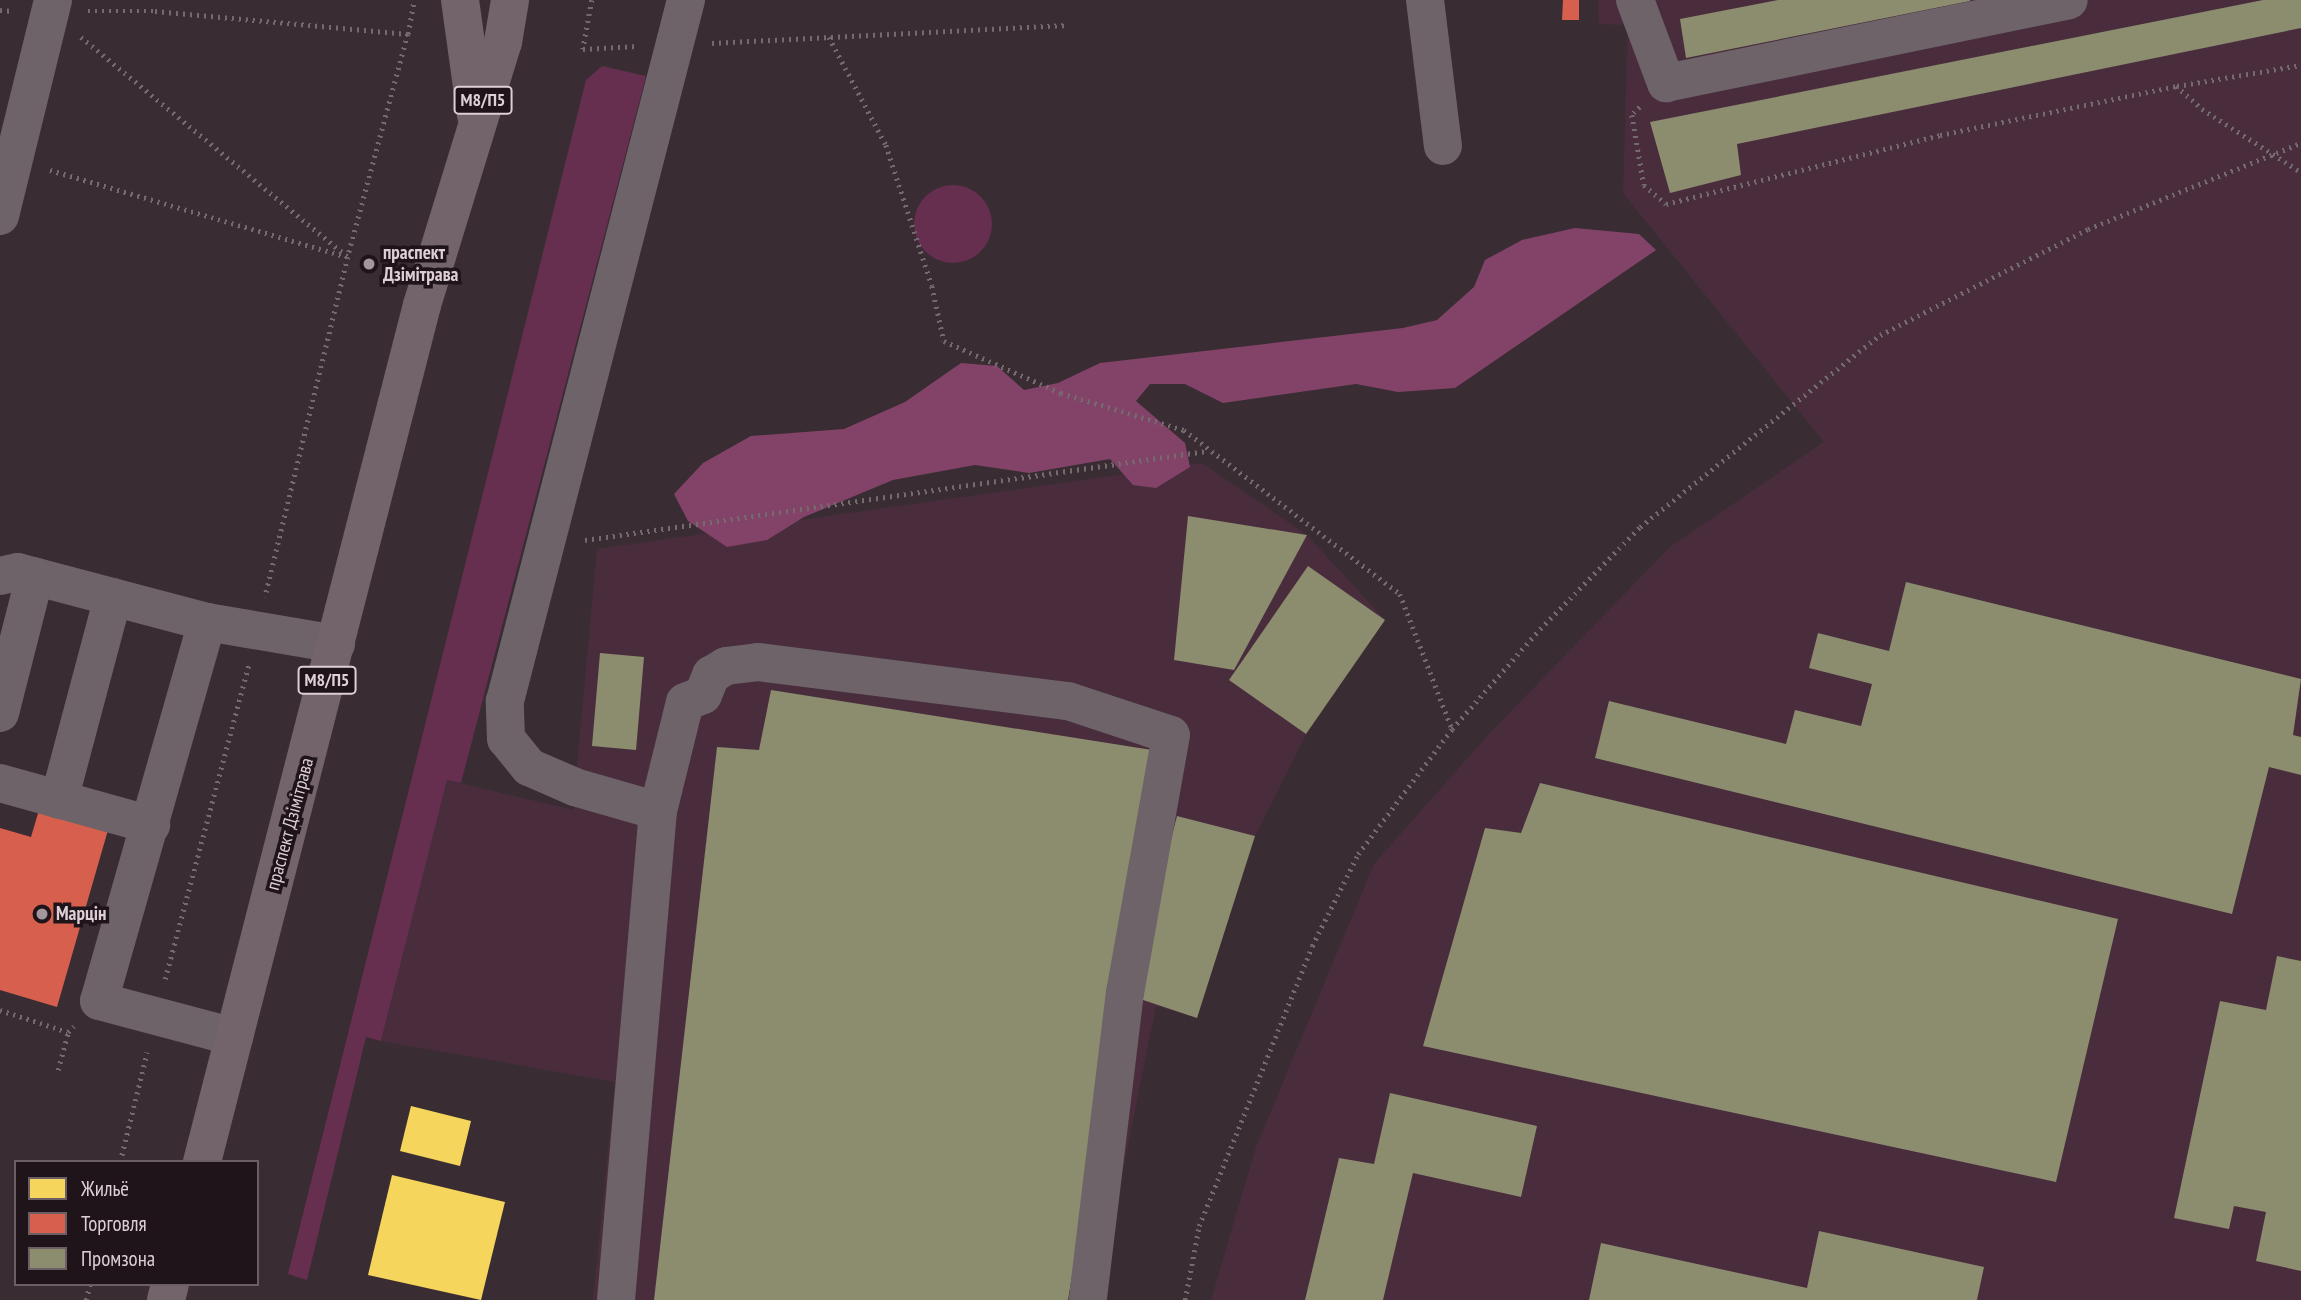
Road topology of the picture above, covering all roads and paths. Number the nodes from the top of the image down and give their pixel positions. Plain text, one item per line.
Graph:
1 (415, 0) edge
2 (460, 0) edge
3 (510, 0) edge
4 (592, 0) edge
5 (686, 0) edge
6 (1425, 0) edge
7 (1635, 0) edge
8 (2069, 0) edge
9 (51, 6) edge
10 (0, 10) edge
11 (1068, 25) dead end
12 (408, 34) junction
13 (828, 37) junction
14 (674, 44) junction
15 (2301, 65) edge
16 (1666, 83) junction
17 (2176, 86) junction
18 (477, 120) junction
19 (2301, 143) edge
20 (1443, 146) dead end
21 (2270, 153) junction
22 (16, 160) junction
23 (2301, 172) edge
24 (0, 216) edge
25 (348, 257) junction
26 (1208, 450) junction
27 (546, 545) junction
28 (18, 576) edge
29 (113, 597) junction
30 (207, 622) junction
31 (257, 632) junction
32 (336, 644) junction
33 (0, 713) edge
34 (1452, 729) junction
35 (0, 783) edge
36 (58, 800) junction
37 (658, 811) junction
38 (151, 825) junction
39 (99, 1001) junction
40 (0, 1010) edge
41 (155, 1018) junction
42 (68, 1032) junction
43 (234, 1037) junction
44 (58, 1070) dead end
45 (120, 1160) edge
46 (203, 1160) edge
47 (616, 1300) edge
48 (1088, 1300) edge
49 (1185, 1300) edge

1 - 12 path
2 - 18 main road
3 - 18 main road, праспект Дзімітрава / М8/П5
4 - 14 path
5 - 14 lane
6 - 20 lane
7 - 16 lane
8 - 16 lane
9 - 10 path
9 - 12 path
9 - 22 lane
9 - 25 path
11 - 13 path
12 - 25 path
13 - 14 path
13 - 26 path
14 - 27 lane
15 - 17 path
16 - 17 path
17 - 21 path
18 - 32 main road, праспект Дзімітрава / М8/П5
19 - 21 path
21 - 23 path
21 - 34 path
22 - 24 lane
22 - 25 path
25 - 31 path
26 - 27 path
26 - 34 path
27 - 37 lane
28 - 29 lane
28 - 33 lane
29 - 30 lane
29 - 36 lane
30 - 31 lane
30 - 38 lane
31 - 32 lane
31 - 41 path
32 - 43 main road, праспект Дзімітрава / М8/П5
34 - 49 path
35 - 36 lane
36 - 38 lane
37 - 47 lane
37 - 48 lane
38 - 39 lane
39 - 41 lane
39 - 42 path
40 - 42 path
41 - 43 lane
41 - 45 path
42 - 44 path
43 - 46 main road, праспект Дзімітрава / М8/П5

